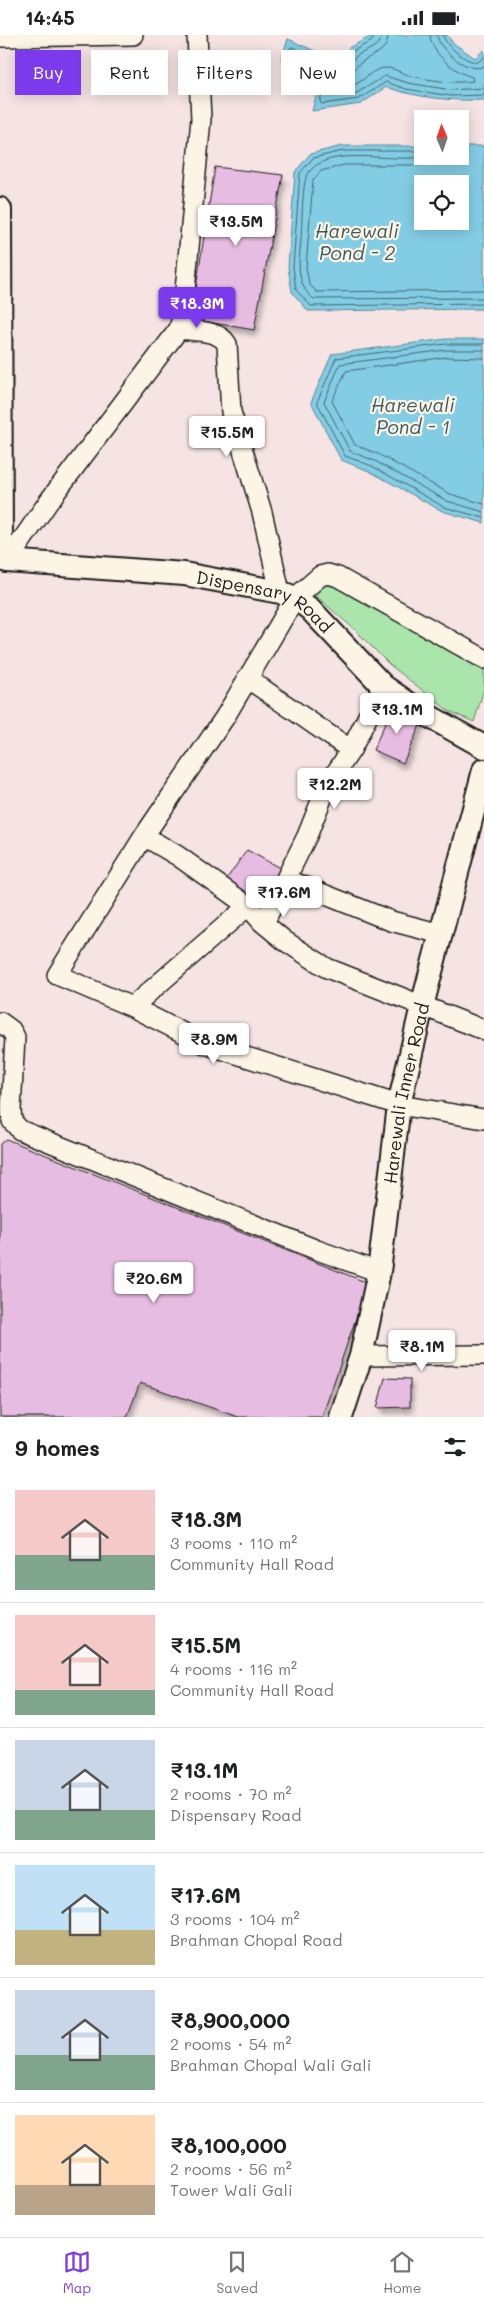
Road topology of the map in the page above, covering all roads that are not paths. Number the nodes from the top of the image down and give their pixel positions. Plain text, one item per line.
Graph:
1 (133, 35) edge
2 (197, 35) edge
3 (0, 37) edge
4 (0, 209) edge
5 (179, 329) junction
6 (4, 559) edge
7 (288, 595) junction
8 (484, 659) edge
9 (247, 678) junction
10 (383, 687) junction
11 (484, 747) edge
12 (351, 750) junction
13 (484, 771) edge
14 (144, 836) junction
15 (286, 879) junction
16 (248, 906) junction
17 (264, 923) junction
18 (441, 934) junction
19 (422, 1006) junction
20 (132, 1007) junction
21 (0, 1022) edge
22 (484, 1030) edge
23 (399, 1105) junction
24 (484, 1119) edge
25 (379, 1272) junction
26 (484, 1355) edge
27 (361, 1356) junction
28 (341, 1417) edge

1 - 3 street
2 - 5 street
4 - 6 street
5 - 6 street
5 - 7 street
6 - 7 street, Dispensary Road
7 - 8 street
7 - 9 street
7 - 10 street, Dispensary Road
9 - 12 street
9 - 14 street
10 - 11 street, Dispensary Road
10 - 12 street
12 - 15 street
13 - 18 street, Harewali Inner Road
14 - 16 street
14 - 20 street
15 - 17 street
15 - 18 street
16 - 17 street
16 - 20 street
17 - 19 street
18 - 19 street, Harewali Inner Road
19 - 22 street
19 - 23 street, Harewali Inner Road
20 - 23 street
21 - 25 street
23 - 24 street
23 - 25 street, Harewali Inner Road
25 - 27 street, Harewali Inner Road
26 - 27 street
27 - 28 street, Harewali Inner Road

